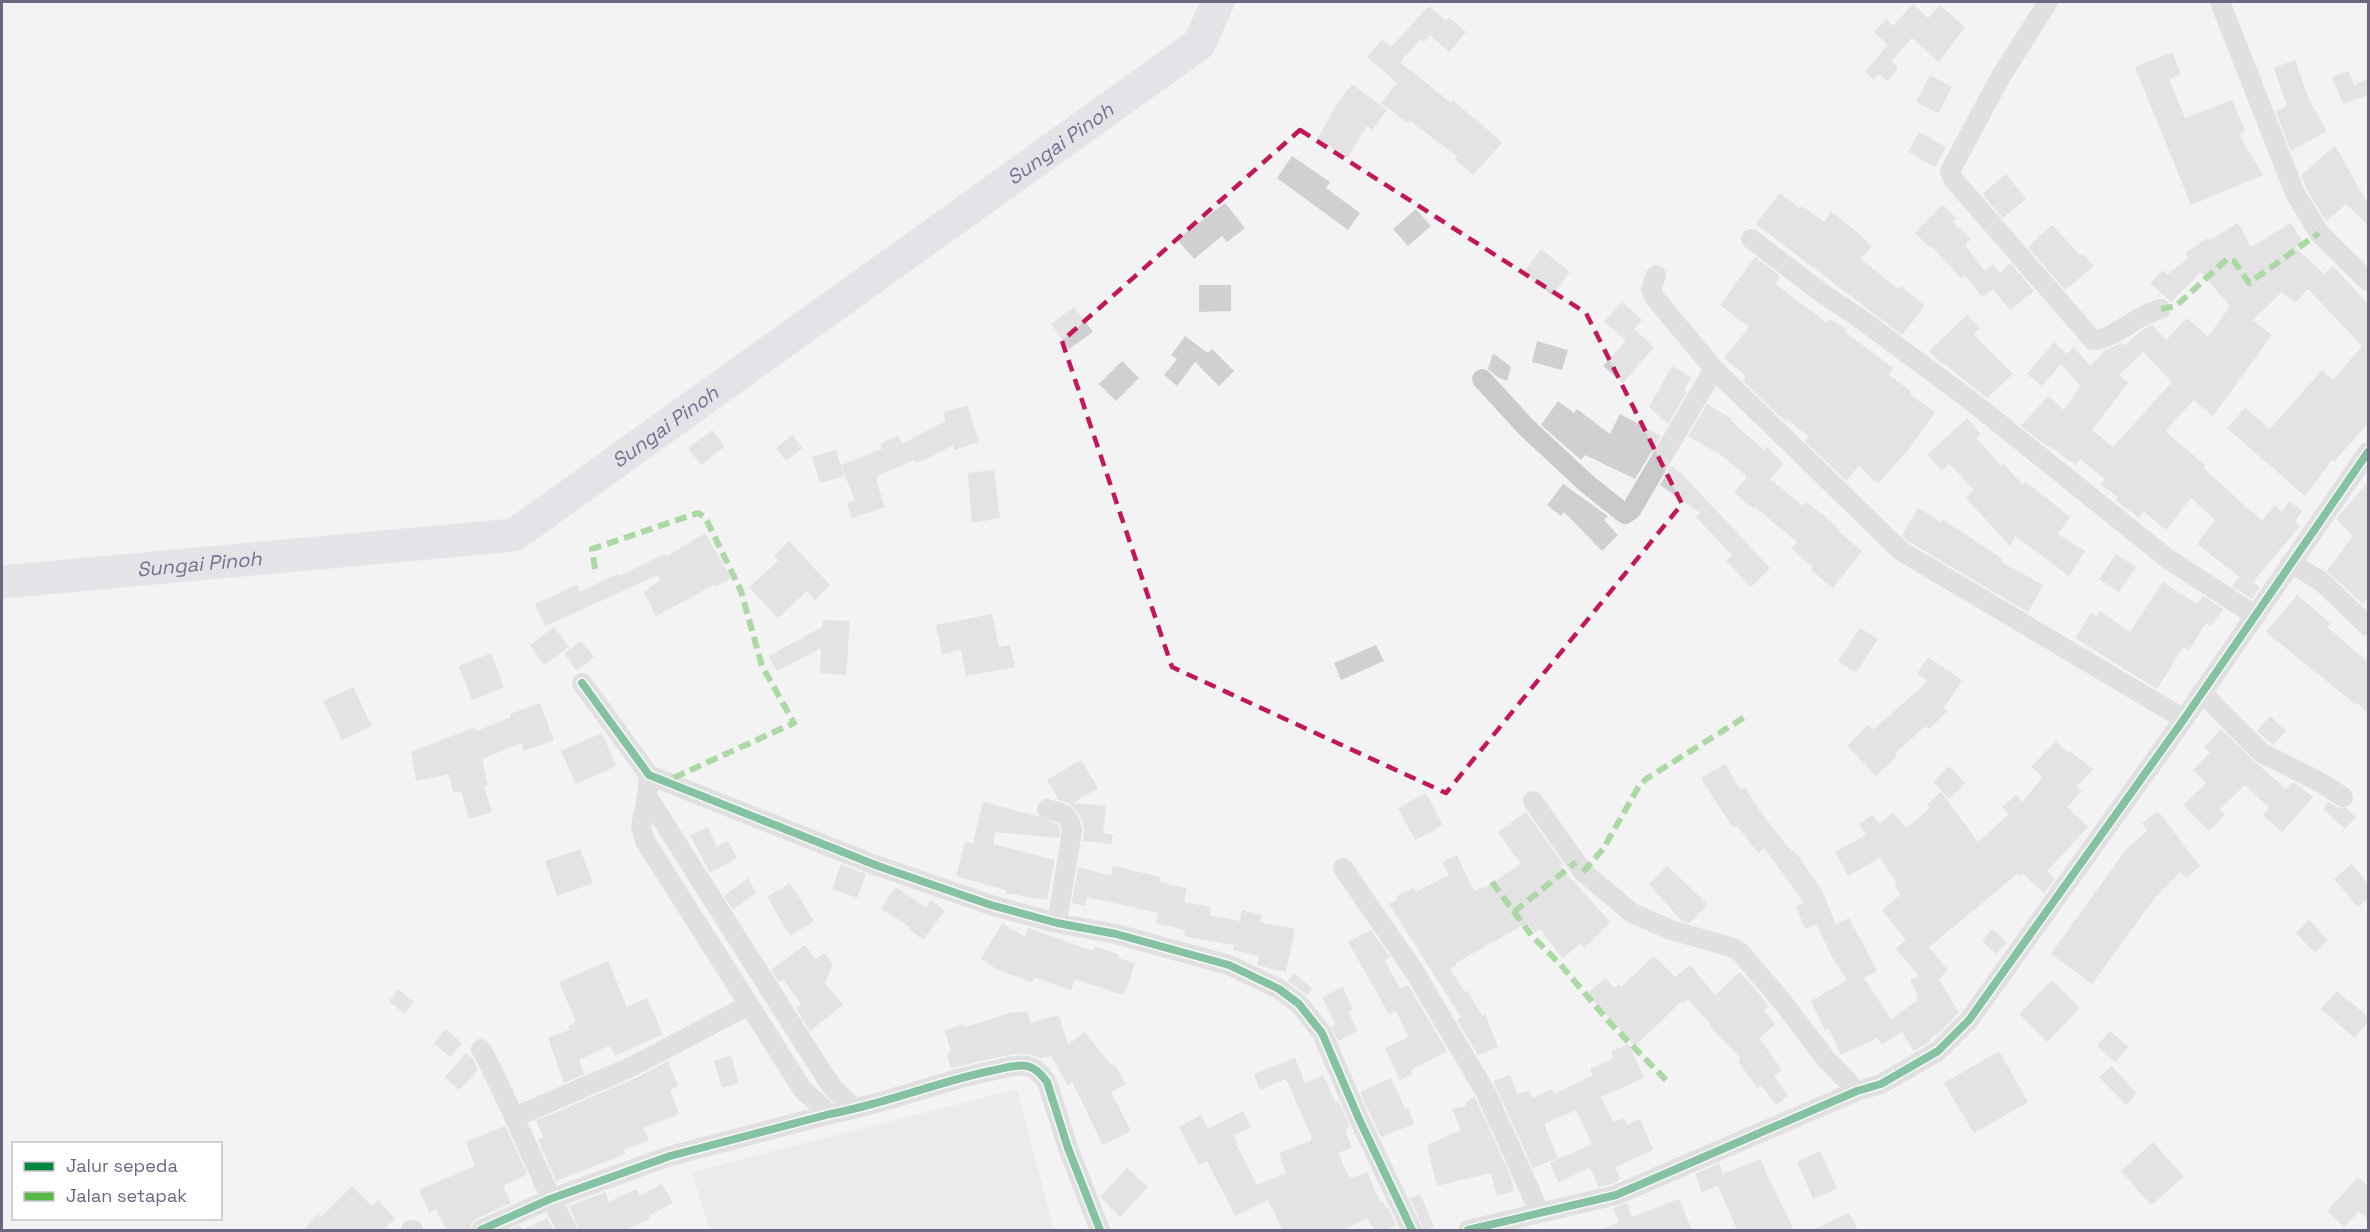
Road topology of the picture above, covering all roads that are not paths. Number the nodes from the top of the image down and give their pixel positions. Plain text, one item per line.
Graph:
1 (2048, 2) edge
2 (2220, 2) edge
3 (1751, 239) dead end
4 (1656, 275) dead end
5 (2368, 281) edge
6 (2161, 309) dead end
7 (1714, 369) junction
8 (1482, 379) dead end
9 (2368, 452) edge
10 (2290, 563) junction
11 (2256, 616) junction
12 (2368, 626) edge
13 (582, 683) dead end
14 (2201, 692) junction
15 (2184, 719) junction
16 (649, 775) junction
17 (647, 796) junction
18 (2343, 797) dead end
19 (1533, 801) dead end
20 (1047, 809) dead end
21 (1343, 868) dead end
22 (1057, 923) junction
23 (749, 1005) junction
24 (481, 1049) dead end
25 (1857, 1091) junction
26 (855, 1109) junction
27 (830, 1114) junction
28 (516, 1117) junction
29 (550, 1198) junction
30 (1540, 1213) junction
31 (482, 1230) edge
32 (567, 1230) edge
33 (1100, 1230) edge
34 (1412, 1230) edge
35 (1468, 1230) edge

1 - 6 street
2 - 5 street
3 - 11 street
4 - 7 street
7 - 8 street
7 - 15 street
9 - 10 street
10 - 11 street
10 - 12 street
11 - 14 street
13 - 16 street
14 - 15 street
14 - 18 street
15 - 25 street
16 - 17 street
16 - 22 street
17 - 23 street
17 - 26 street
19 - 25 street
20 - 22 street
21 - 30 street
22 - 34 street
23 - 27 street
23 - 28 street
24 - 28 street
25 - 30 street
26 - 27 street
26 - 33 street
27 - 29 street
28 - 29 street
29 - 31 street
29 - 32 street
30 - 35 street

